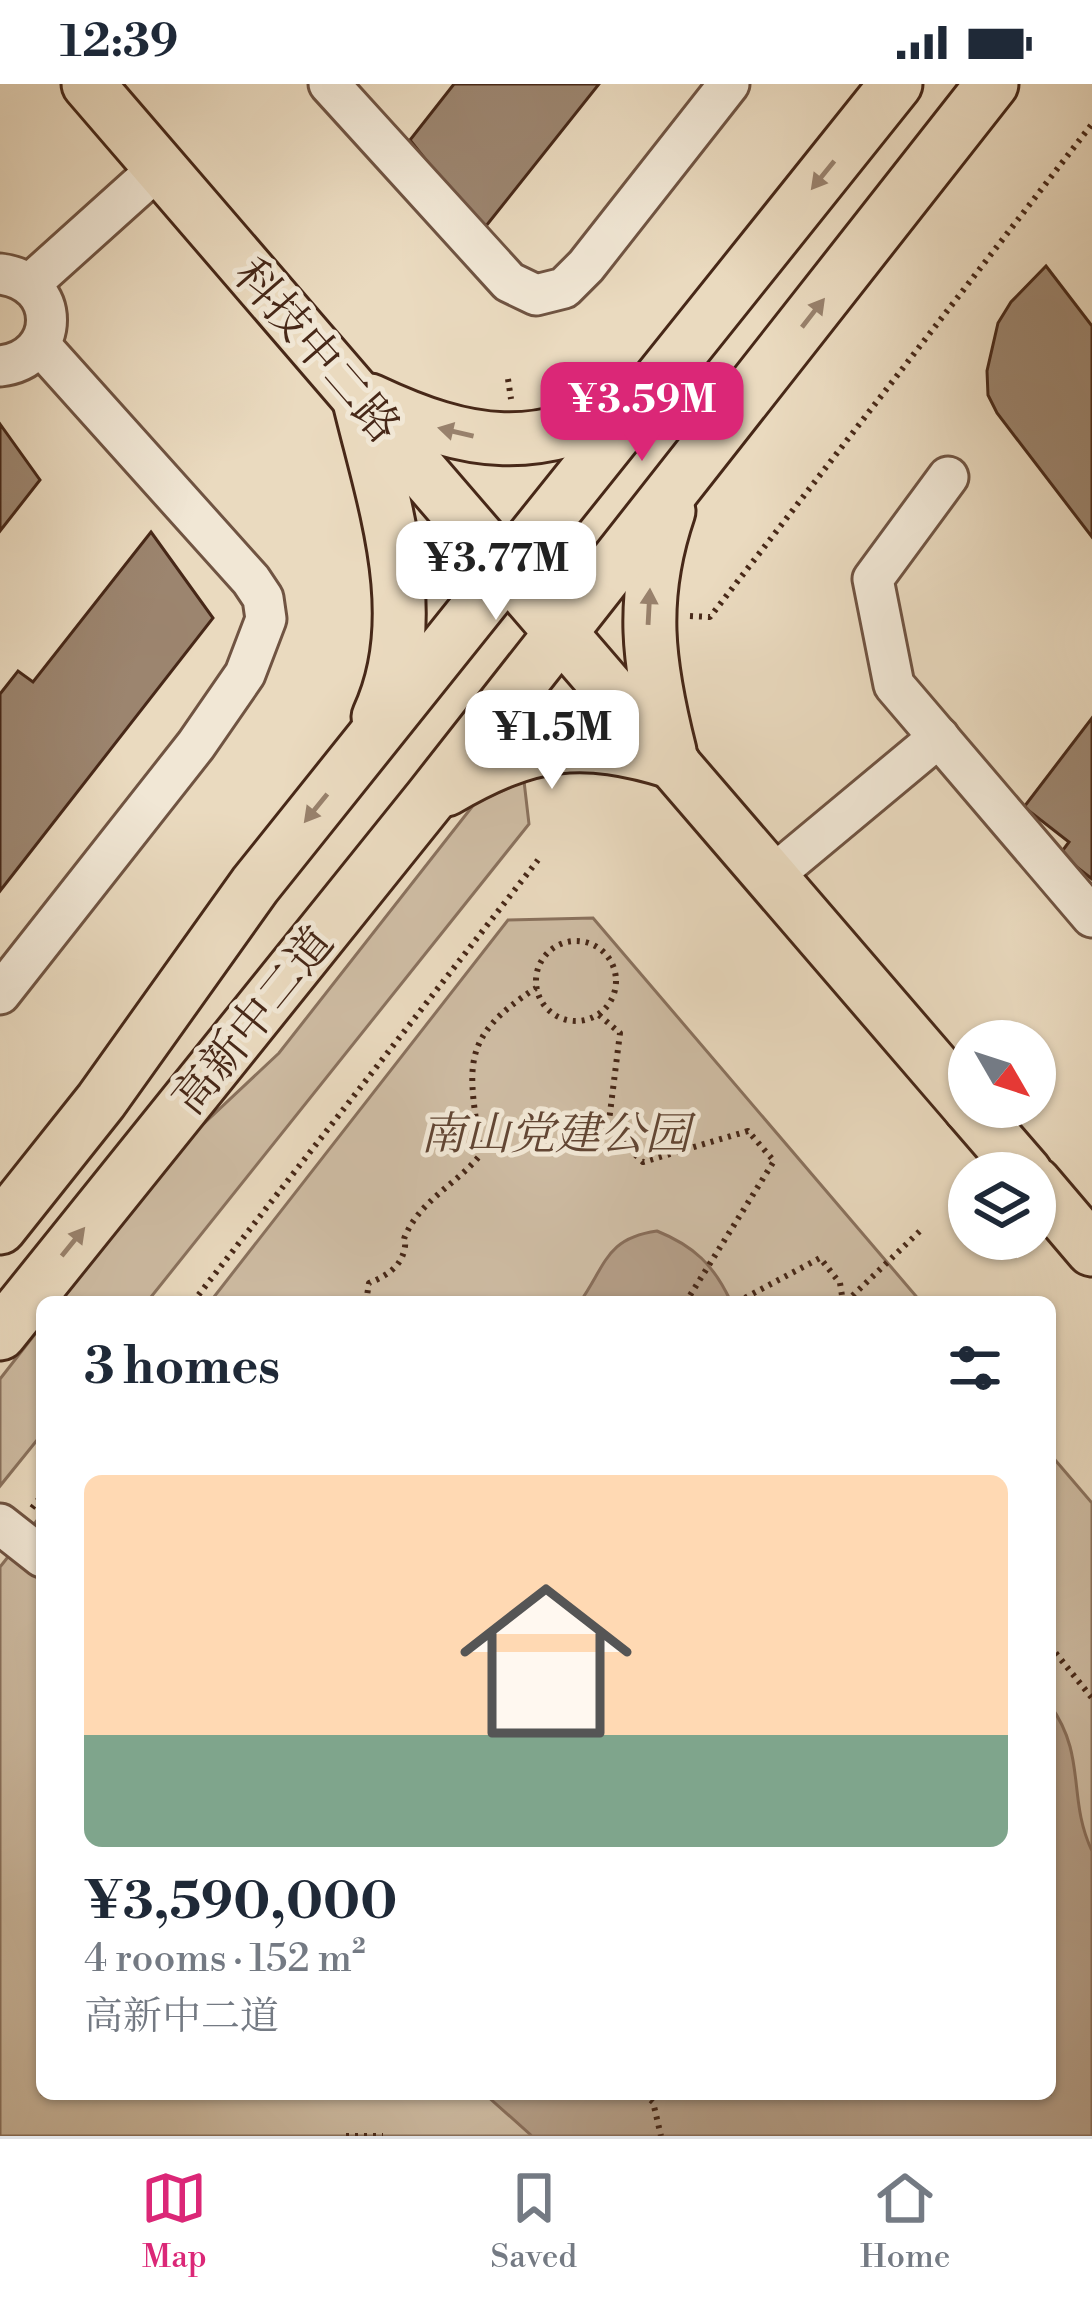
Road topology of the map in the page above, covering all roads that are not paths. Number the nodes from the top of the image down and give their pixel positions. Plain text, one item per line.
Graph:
1 (88, 84) edge
2 (329, 84) edge
3 (729, 84) edge
4 (896, 84) edge
5 (992, 84) edge
6 (160, 167) junction
7 (15, 279) edge
8 (40, 345) junction
9 (0, 366) edge
10 (357, 394) junction
11 (643, 400) junction
12 (689, 469) junction
13 (947, 477) dead end
14 (507, 569) junction
15 (561, 632) junction
16 (939, 737) junction
17 (363, 749) junction
18 (674, 763) junction
19 (430, 799) junction
20 (772, 877) junction
21 (1092, 917) edge
22 (0, 994) edge
23 (948, 1082) edge
24 (987, 1128) edge
25 (1008, 1152) edge
26 (1056, 1203) edge
27 (0, 1228) edge
28 (1086, 1231) edge
29 (0, 1334) edge
30 (0, 1524) edge
31 (36, 1552) edge

1 - 6 main road, 科技中二路
2 - 3 lane
4 -> 11 main road, 高新中二道
12 -> 5 main road, 高新中二道
6 - 7 lane
6 - 10 main road, 科技中二路
7 - 8 lane
8 - 9 lane
8 - 22 lane
11 -> 10 main road
10 - 14 main road, 科技中二路
10 - 17 main road
11 - 12 main road
11 - 14 main road, 高新中二道
12 - 15 main road, 高新中二道
18 -> 12 main road
13 - 16 lane
14 - 15 main road, 科技中二路
14 - 17 main road, 高新中二道
15 - 18 main road, 科技中二路
15 - 19 main road, 高新中二道
16 - 20 lane
16 - 21 lane
17 -> 27 main road, 高新中二道
18 - 19 main road
18 - 20 main road, 科技中二路
29 -> 19 main road, 高新中二道
20 - 23 main road, 科技中二路
24 - 25 main road, 科技中二路
26 - 28 main road
30 - 31 lane

